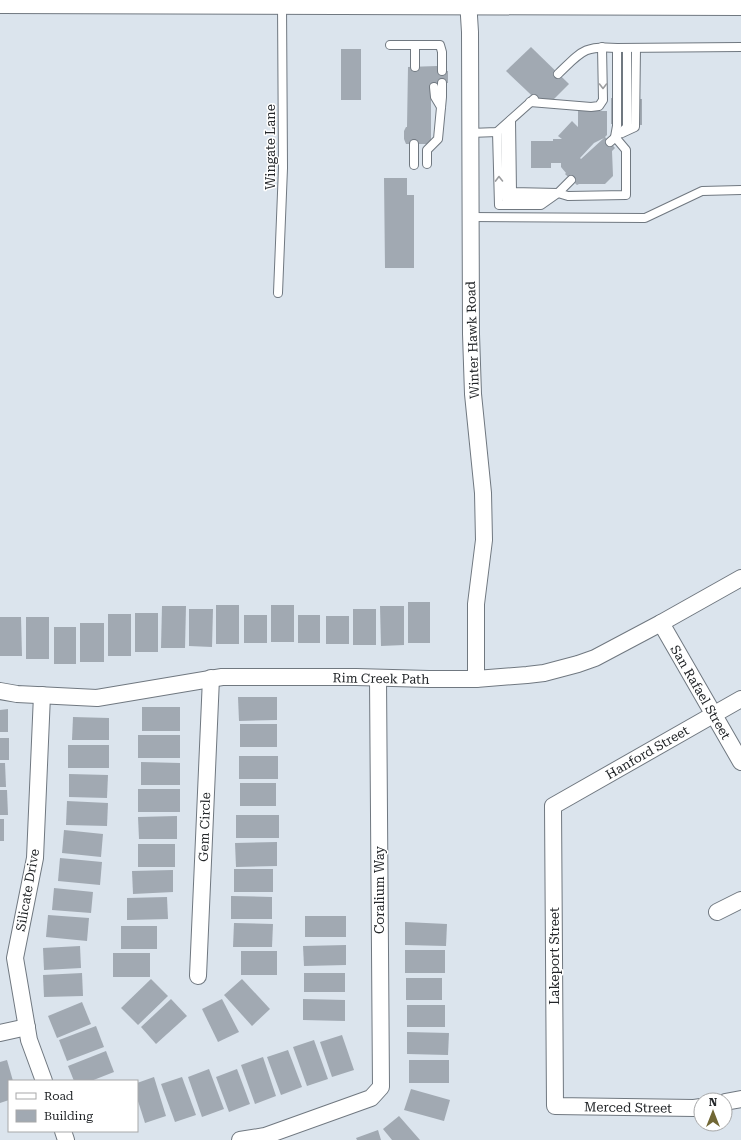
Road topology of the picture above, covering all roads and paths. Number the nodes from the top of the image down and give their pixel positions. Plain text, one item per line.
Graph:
1 (0, 2) edge
2 (282, 2) junction
3 (469, 2) edge
4 (741, 4) edge
5 (390, 45) dead end
6 (415, 45) junction
7 (602, 47) junction
8 (741, 47) edge
9 (617, 48) junction
10 (631, 48) junction
11 (415, 67) dead end
12 (439, 68) dead end
13 (558, 74) dead end
14 (442, 83) dead end
15 (434, 87) dead end
16 (441, 107) junction
17 (508, 123) junction
18 (497, 132) junction
19 (470, 133) junction
20 (612, 139) junction
21 (414, 144) dead end
22 (427, 164) dead end
23 (414, 165) dead end
24 (571, 180) dead end
25 (741, 190) edge
26 (558, 193) junction
27 (469, 217) junction
28 (278, 293) dead end
29 (741, 578) edge
30 (661, 623) junction
31 (211, 678) junction
32 (378, 678) junction
33 (476, 678) junction
34 (0, 691) edge
35 (42, 695) junction
36 (741, 699) edge
37 (713, 714) junction
38 (741, 762) edge
39 (553, 806) joint
40 (741, 900) edge
41 (717, 912) dead end
42 (198, 976) dead end
43 (27, 1027) junction
44 (0, 1033) edge
45 (44, 1080) edge
46 (555, 1106) joint
47 (693, 1108) edge
48 (240, 1140) edge

1 - 2 main road
2 - 3 main road
2 - 28 lane, Wingate Lane
3 - 4 main road
3 - 19 street, Winter Hawk Road
5 - 6 lane
6 - 11 lane
6 - 12 lane
7 - 9 lane
7 - 13 lane
7 -> 17 lane
8 - 10 lane
9 - 10 lane
9 - 20 lane
10 - 20 lane
14 - 16 lane
15 - 16 lane
16 - 22 lane
17 - 18 lane
17 - 26 lane
18 - 19 lane
26 -> 18 lane
19 - 27 street, Winter Hawk Road
20 - 26 lane
21 - 23 lane
24 - 26 lane
25 - 27 lane
27 - 33 street, Winter Hawk Road
29 - 30 street, Rim Creek Path
30 - 33 street, Rim Creek Path
30 - 37 street, San Rafael Street
31 - 32 street, Rim Creek Path
31 - 35 street, Rim Creek Path
31 - 42 street, Gem Circle
32 - 33 street, Rim Creek Path
32 - 48 street, Coralium Way
34 - 35 street, Rim Creek Path
35 - 43 street, Silicate Drive
36 - 37 street, Hanford Street
37 - 38 street, San Rafael Street
37 - 39 street, Hanford Street
39 - 46 street, Lakeport Street
40 - 41 street
43 - 44 street
43 - 45 street, Silicate Drive
46 - 47 street, Merced Street

